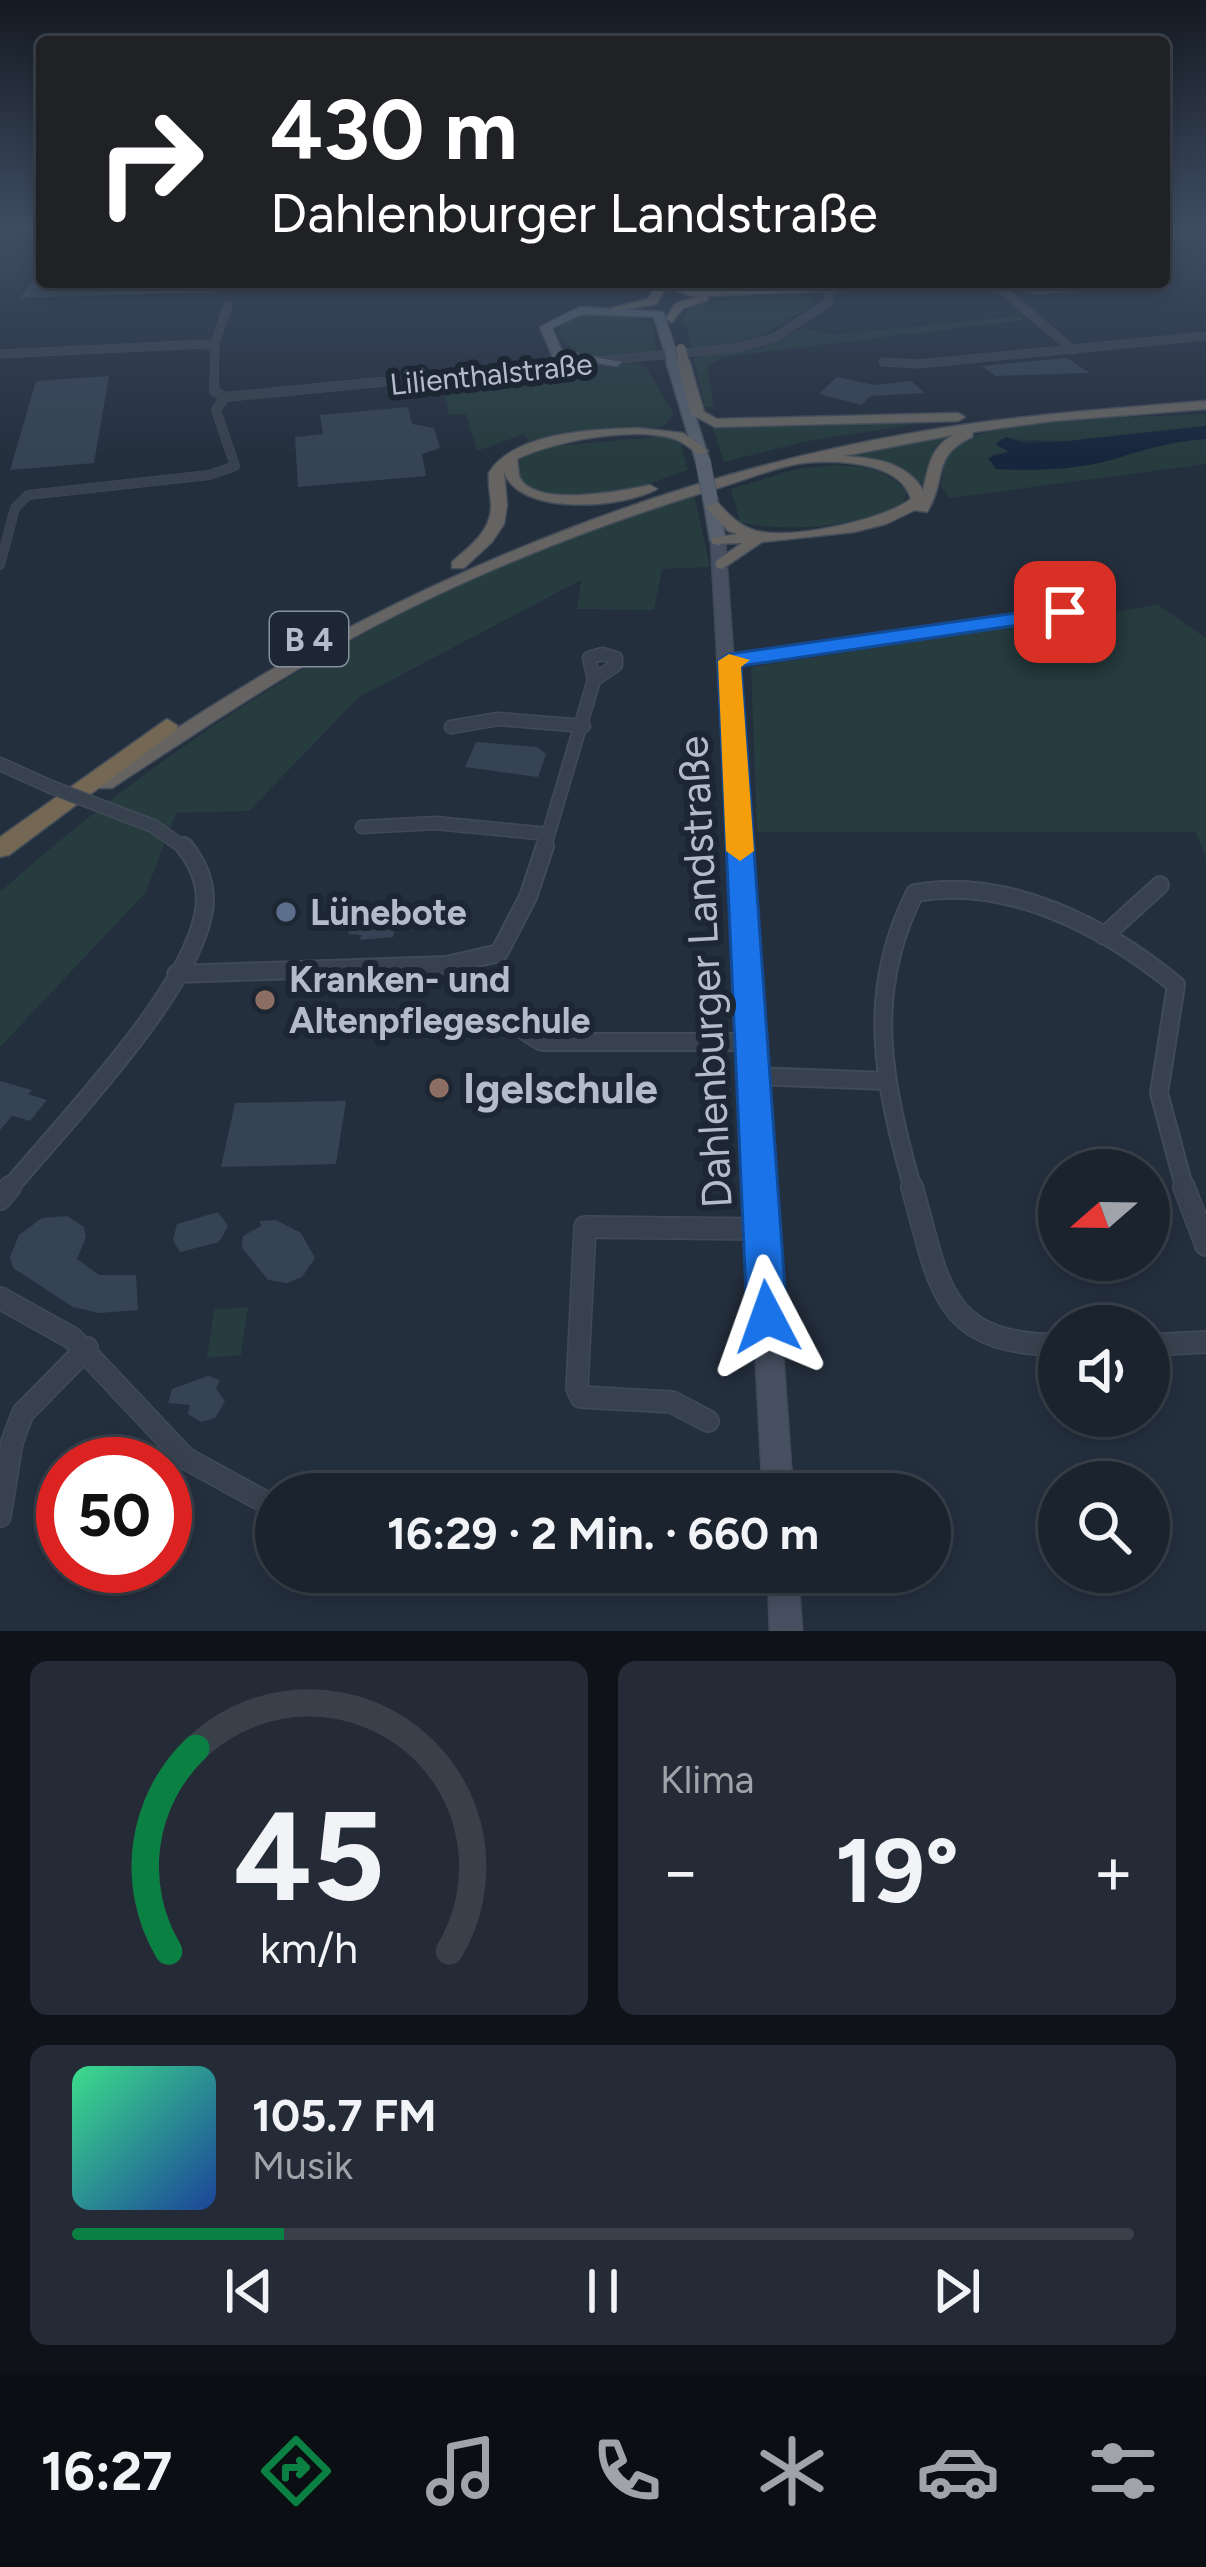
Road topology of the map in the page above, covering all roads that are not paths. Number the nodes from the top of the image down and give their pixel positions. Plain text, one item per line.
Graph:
1 (640, 304) edge
2 (664, 304) edge
3 (683, 304) edge
4 (803, 304) edge
5 (1020, 304) edge
6 (228, 305) dead end
7 (617, 308) junction
8 (668, 319) junction
9 (1206, 332) edge
10 (214, 346) junction
11 (1073, 350) junction
12 (0, 353) edge
13 (558, 355) junction
14 (616, 362) junction
15 (919, 364) dead end
16 (575, 366) joint
17 (226, 397) junction
18 (1206, 402) edge
19 (692, 414) junction
20 (1004, 419) junction
21 (670, 428) junction
22 (634, 433) junction
23 (697, 434) junction
24 (702, 456) junction
25 (510, 457) junction
26 (725, 478) junction
27 (674, 484) junction
28 (711, 501) junction
29 (774, 535) junction
30 (718, 542) junction
31 (754, 542) junction
32 (458, 565) junction
33 (0, 566) edge
34 (722, 567) junction
35 (1065, 612) dead end
36 (729, 661) junction
37 (594, 680) dead end
38 (167, 726) joint
39 (584, 726) junction
40 (451, 727) dead end
41 (0, 764) edge
42 (106, 796) junction
43 (362, 827) dead end
44 (548, 834) junction
45 (0, 849) edge
46 (0, 867) edge
47 (1160, 886) dead end
48 (1105, 936) junction
49 (176, 974) junction
50 (527, 1033) dead end
51 (751, 1042) junction
52 (753, 1076) junction
53 (886, 1081) junction
54 (0, 1199) edge
55 (761, 1228) junction
56 (1206, 1245) edge
57 (0, 1298) edge
58 (1206, 1342) edge
59 (1170, 1344) edge
60 (1038, 1345) edge
61 (87, 1348) junction
62 (708, 1421) dead end
63 (777, 1473) edge
64 (255, 1499) edge
65 (0, 1516) edge
66 (784, 1593) edge
67 (786, 1631) edge

1 - 7 highway
2 - 8 highway
3 - 8 highway
4 - 14 street, Lilienthalstraße
5 - 11 street
6 - 10 street
7 - 8 main road
7 - 13 main road
8 - 19 main road
9 - 11 street
10 - 12 street
10 - 17 street
11 - 15 street
13 - 14 main road
13 - 16 main road
13 - 17 street, Lilienthalstraße
14 - 16 street, Lilienthalstraße
17 - 33 street
18 - 20 highway, B 4
19 - 20 highway
19 - 21 highway
19 - 23 main road
20 - 26 highway, B 4
20 - 27 highway, B 4
20 - 31 highway
21 - 22 highway
21 - 23 highway
22 - 24 highway
22 - 25 highway
23 - 24 main road
24 - 28 main road, bridge
25 - 27 highway
25 - 32 highway
26 - 29 highway
26 - 42 highway, B 4
27 - 32 highway, B 4
28 - 29 highway
28 - 30 main road
29 - 30 highway
30 - 31 highway
30 - 34 main road, Dahlenburger Landstraße
31 - 34 highway
32 - 38 highway, B 4
34 - 36 main road, Dahlenburger Landstraße
35 - 36 street
36 - 51 main road, Dahlenburger Landstraße
37 - 39 street
38 - 45 highway
39 - 40 street
39 - 44 street
41 - 42 street, bridge
42 - 46 highway
42 - 49 street
43 - 44 street
44 - 49 street
47 - 48 street
48 - 53 street
48 - 56 street
49 - 54 street
50 - 51 street
51 - 52 main road, Dahlenburger Landstraße
52 - 53 street
52 - 55 main road, Dahlenburger Landstraße
53 - 60 street
55 - 62 street
55 - 63 main road, Dahlenburger Landstraße
57 - 61 street
58 - 59 street
61 - 64 street
61 - 65 street
66 - 67 main road

